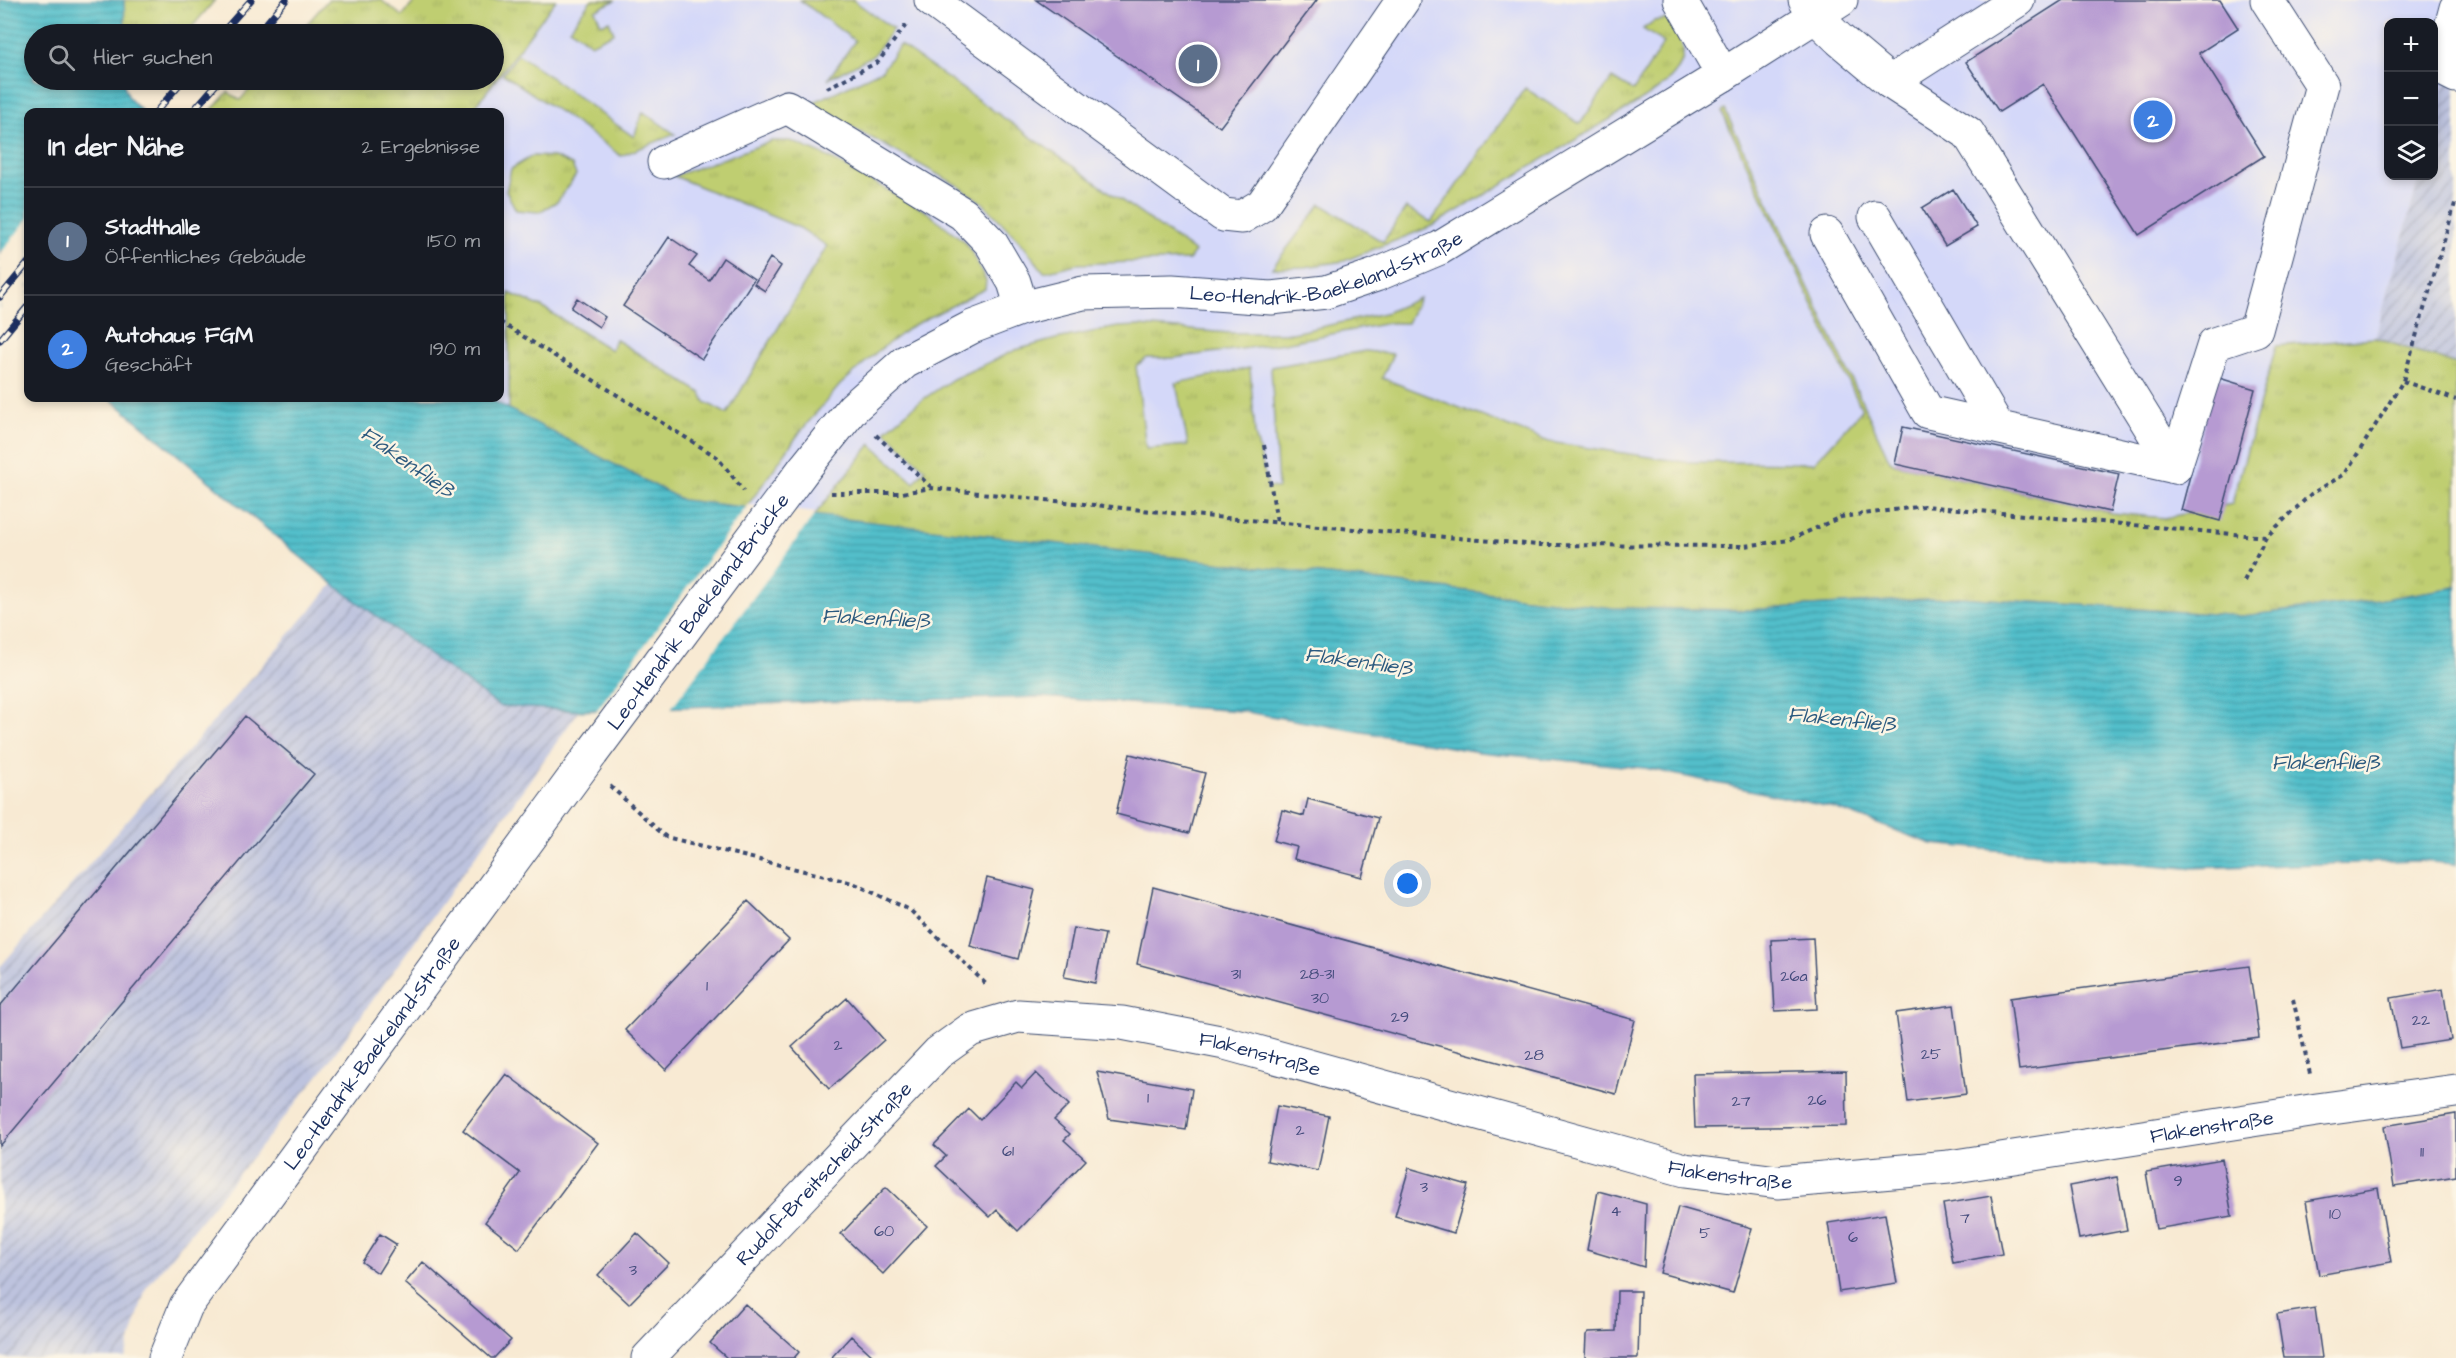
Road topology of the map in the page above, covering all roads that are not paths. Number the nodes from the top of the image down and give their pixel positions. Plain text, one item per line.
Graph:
1 (1404, 0) edge
2 (1680, 0) edge
3 (2018, 0) edge
4 (2268, 0) edge
5 (1820, 5) edge
6 (2456, 8) edge
7 (921, 9) edge
8 (2448, 72) edge
9 (1723, 75) junction
10 (1890, 81) junction
11 (664, 162) dead end
12 (1875, 217) dead end
13 (1827, 234) dead end
14 (1022, 308) junction
15 (1998, 427) junction
16 (2175, 467) junction
17 (804, 469) joint
18 (592, 753) joint
19 (1018, 1016) joint
20 (2456, 1092) edge
21 (165, 1358) edge
22 (648, 1358) edge

1 - 7 street
2 - 9 street
3 - 10 street
4 - 16 street
5 - 9 street, Leo-Hendrik-Baekeland-Straße
5 - 10 street
6 - 8 street
9 - 14 street, Leo-Hendrik-Baekeland-Straße
10 - 16 street
11 - 14 street
12 - 15 street
13 - 15 street
14 - 17 street, Leo-Hendrik-Baekeland-Straße
15 - 16 street
17 - 18 street, Leo-Hendrik Baekeland-Brücke, bridge
18 - 21 street, Leo-Hendrik-Baekeland-Straße
19 - 20 street, Flakenstraße
19 - 22 street, Rudolf-Breitscheid-Straße

